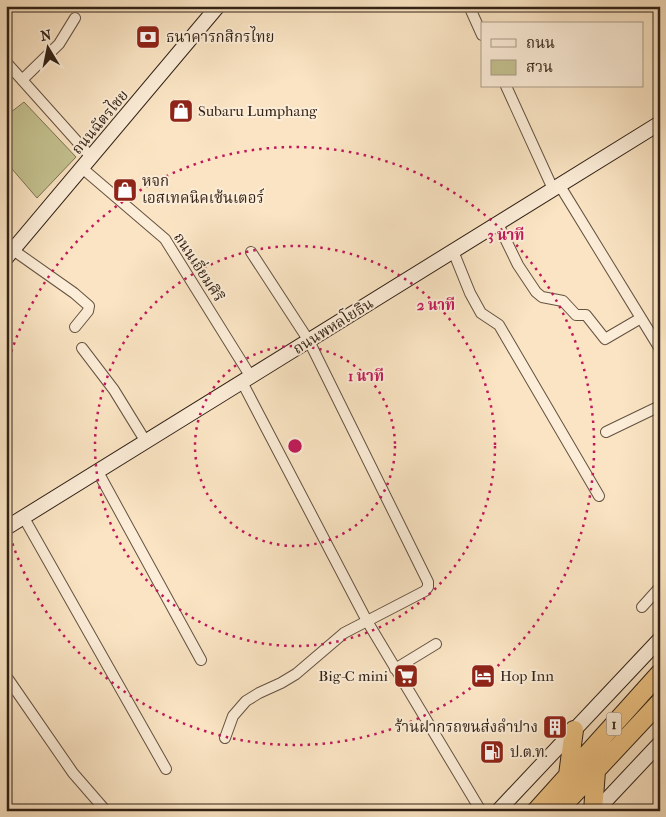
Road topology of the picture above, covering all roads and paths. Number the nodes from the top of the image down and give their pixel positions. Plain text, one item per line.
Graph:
1 (218, 6) edge
2 (469, 6) edge
3 (75, 18) dead end
4 (481, 32) edge
5 (6, 62) edge
6 (22, 80) junction
7 (507, 88) edge
8 (660, 123) edge
9 (91, 157) junction
10 (82, 168) junction
11 (556, 188) junction
12 (498, 224) junction
13 (251, 252) dead end
14 (453, 252) junction
15 (10, 254) edge
16 (641, 318) junction
17 (75, 327) dead end
18 (309, 341) junction
19 (82, 348) dead end
20 (660, 349) edge
21 (246, 380) junction
22 (660, 406) edge
23 (606, 432) dead end
24 (146, 442) junction
25 (98, 472) junction
26 (598, 496) dead end
27 (24, 518) junction
28 (6, 528) edge
29 (660, 587) edge
30 (642, 607) dead end
31 (368, 621) junction
32 (660, 639) edge
33 (436, 644) dead end
34 (201, 660) dead end
35 (395, 668) junction
36 (660, 673) edge
37 (6, 676) edge
38 (660, 702) edge
39 (574, 730) junction
40 (225, 738) dead end
41 (660, 743) edge
42 (166, 769) dead end
43 (596, 771) junction
44 (568, 775) junction
45 (106, 811) edge
46 (481, 811) edge
47 (498, 811) edge
48 (536, 811) edge
49 (558, 811) edge
50 (594, 811) edge

1 - 9 main road, ถนนฉัตรไชย
2 - 4 street
3 - 6 street
5 - 6 street
6 - 9 street
7 - 11 street
8 - 11 main road, ถนนพหลโยธิน
9 - 10 main road, ถนนฉัตรไชย
10 - 15 main road, ถนนฉัตรไชย
10 - 21 street, ถนนเอี่ยมศิริ
11 - 12 main road, ถนนพหลโยธิน
11 - 16 street
12 - 14 main road, ถนนพหลโยธิน
12 - 16 street
13 - 18 street
14 - 18 main road, ถนนพหลโยธิน
14 - 26 street
15 - 17 street
16 - 20 street
18 - 21 main road, ถนนพหลโยธิน
18 - 31 street
19 - 24 street
21 - 24 main road, ถนนพหลโยธิน
21 - 31 street, ถนนเอี่ยมศิริ
22 - 23 street
24 - 25 main road, ถนนพหลโยธิน
25 - 27 main road, ถนนพหลโยธิน
25 - 34 street
27 - 28 main road, ถนนพหลโยธิน
27 - 42 street
29 - 30 street
31 - 35 street, ถนนเอี่ยมศิริ
31 - 40 street
32 - 39 main road, 1
33 - 35 street
35 - 46 street, ถนนเอี่ยมศิริ
36 - 44 highway, 1
37 - 45 street
38 - 43 highway, 1
39 - 44 highway
39 - 47 main road, 1
41 - 50 main road
43 - 49 highway, 1
43 - 50 highway
44 - 48 highway, 1

